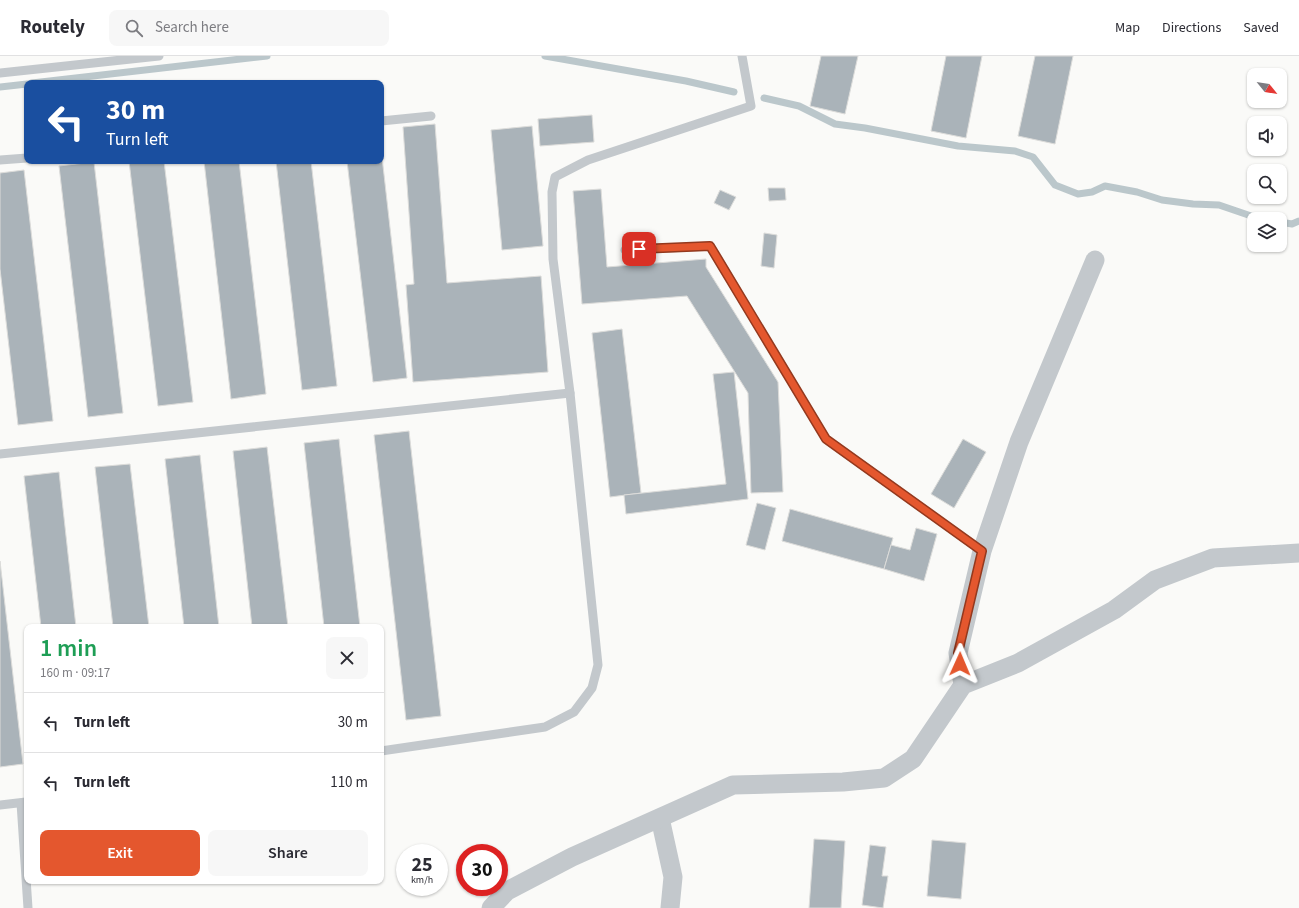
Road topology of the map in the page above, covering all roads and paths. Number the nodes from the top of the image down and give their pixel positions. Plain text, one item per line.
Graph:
1 (159, 56) edge
2 (742, 56) edge
3 (0, 73) edge
4 (431, 116) dead end
5 (384, 121) edge
6 (24, 158) edge
7 (0, 160) edge
8 (625, 250) dead end
9 (1095, 260) dead end
10 (570, 393) junction
11 (0, 454) edge
12 (982, 551) junction
13 (1299, 553) edge
14 (963, 685) junction
15 (384, 751) edge
16 (24, 803) edge
17 (0, 805) edge
18 (660, 818) junction
19 (27, 884) edge
20 (28, 908) edge
21 (491, 908) edge
22 (670, 908) edge

1 - 3 lane
2 - 10 lane
4 - 5 lane
6 - 7 lane
8 - 12 lane
9 - 12 street
10 - 11 lane
10 - 15 lane
12 - 14 street
13 - 14 street
14 - 18 street
16 - 17 lane
18 - 21 street
18 - 22 street
19 - 20 lane

